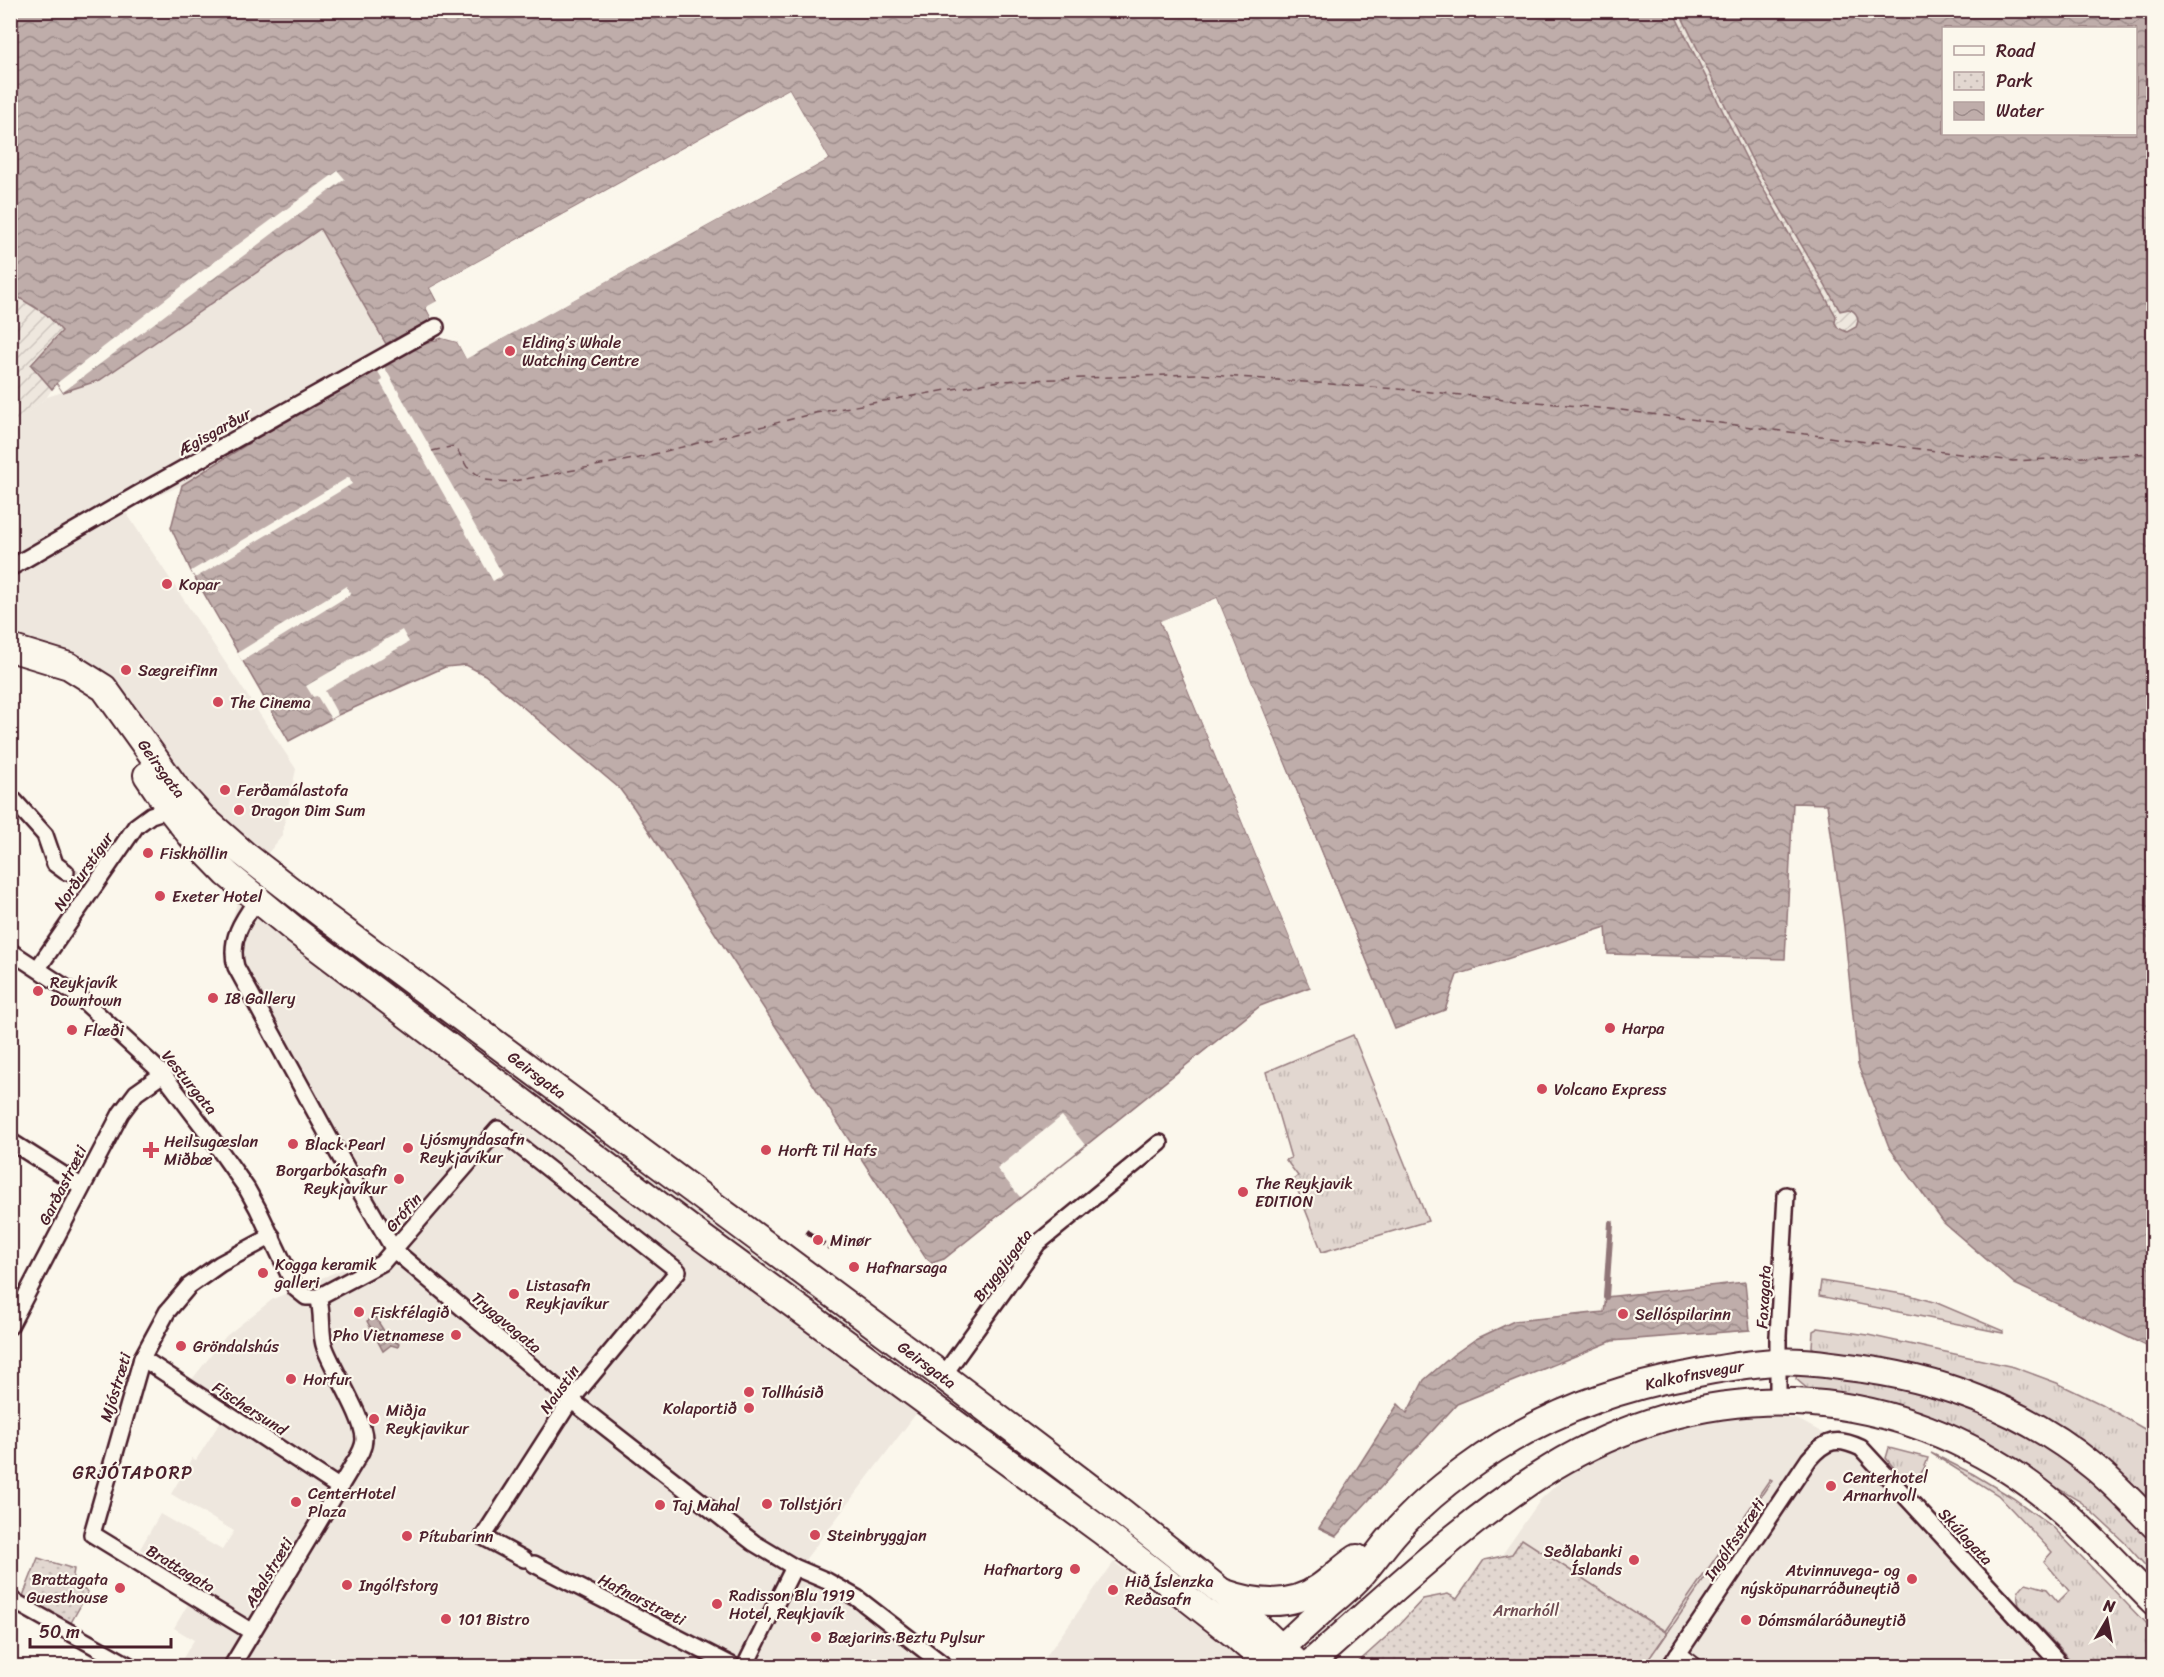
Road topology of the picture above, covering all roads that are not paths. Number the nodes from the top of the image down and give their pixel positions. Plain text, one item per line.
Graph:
1 (436, 327) dead end
2 (10, 568) edge
3 (10, 648) edge
4 (10, 664) edge
5 (10, 796) edge
6 (170, 809) junction
7 (66, 872) tunnel mouth
8 (273, 876) junction
9 (257, 900) junction
10 (10, 951) edge
11 (38, 968) junction
12 (163, 1074) junction
13 (10, 1141) edge
14 (1160, 1143) dead end
15 (81, 1186) junction
16 (1786, 1195) dead end
17 (272, 1236) junction
18 (394, 1250) junction
19 (678, 1271) joint
20 (318, 1297) junction
21 (10, 1326) edge
22 (142, 1358) junction
23 (1778, 1361) junction
24 (943, 1376) junction
25 (571, 1400) junction
26 (924, 1400) junction
27 (1778, 1400) junction
28 (1837, 1441) joint
29 (1087, 1486) junction
30 (340, 1488) junction
31 (2154, 1525) edge
32 (1394, 1533) junction
33 (92, 1534) joint
34 (483, 1538) joint
35 (794, 1567) junction
36 (1223, 1593) junction
37 (10, 1599) edge
38 (2154, 1602) edge
39 (252, 1632) junction
40 (1272, 1659) edge
41 (1674, 1660) edge
42 (130, 1666) edge
43 (232, 1666) edge
44 (733, 1666) edge
45 (745, 1666) edge
46 (945, 1666) edge
47 (1300, 1666) edge
48 (1307, 1666) edge
49 (1694, 1666) edge
50 (2062, 1666) edge

1 - 2 street, Ægisgarður
3 - 8 main road, Geirsgata
4 - 6 main road, Geirsgata
5 - 7 street
6 - 9 main road, Geirsgata
6 - 11 street, Norðurstígur
8 - 9 street, Tryggvagata
8 - 24 main road, Geirsgata
9 - 18 street, Tryggvagata
9 - 26 main road, Geirsgata
10 - 11 street, Vesturgata
11 - 12 street, Vesturgata
12 - 15 street, Garðastræti
12 - 17 street, Vesturgata
13 - 15 street
14 - 24 street, Bryggjugata
15 - 21 street, Garðastræti
16 - 23 street, Faxagata
17 - 20 street, Vesturgata
17 - 22 street, Mjóstræti
18 - 19 street, Grófin
18 - 20 street, Grófin
18 - 25 street, Tryggvagata
19 - 25 street, Naustin
20 - 30 street, Aðalstræti
22 - 30 street, Fischersund
22 - 33 street, Mjóstræti
23 - 27 street, Faxagata
23 - 31 main road, Kalkofnsvegur
23 - 32 main road, Kalkofnsvegur
24 - 29 main road, Geirsgata
25 - 34 street, Naustin
25 - 35 street, Tryggvagata
26 - 29 main road, Geirsgata
26 - 40 main road, Geirsgata
27 - 38 main road
27 - 48 main road
28 - 41 street, Ingólfsstræti
28 - 50 street, Skúlagata
29 - 36 main road, Geirsgata
30 - 39 street, Aðalstræti
32 - 36 main road, Geirsgata
32 - 40 main road, Kalkofnsvegur
33 - 39 street, Brattagata
34 - 44 street, Hafnarstræti
35 - 45 street
35 - 46 street, Tryggvagata
36 - 40 main road, Geirsgata
37 - 42 street
39 - 43 street, Aðalstræti
40 - 47 main road, Geirsgata
41 - 49 street

